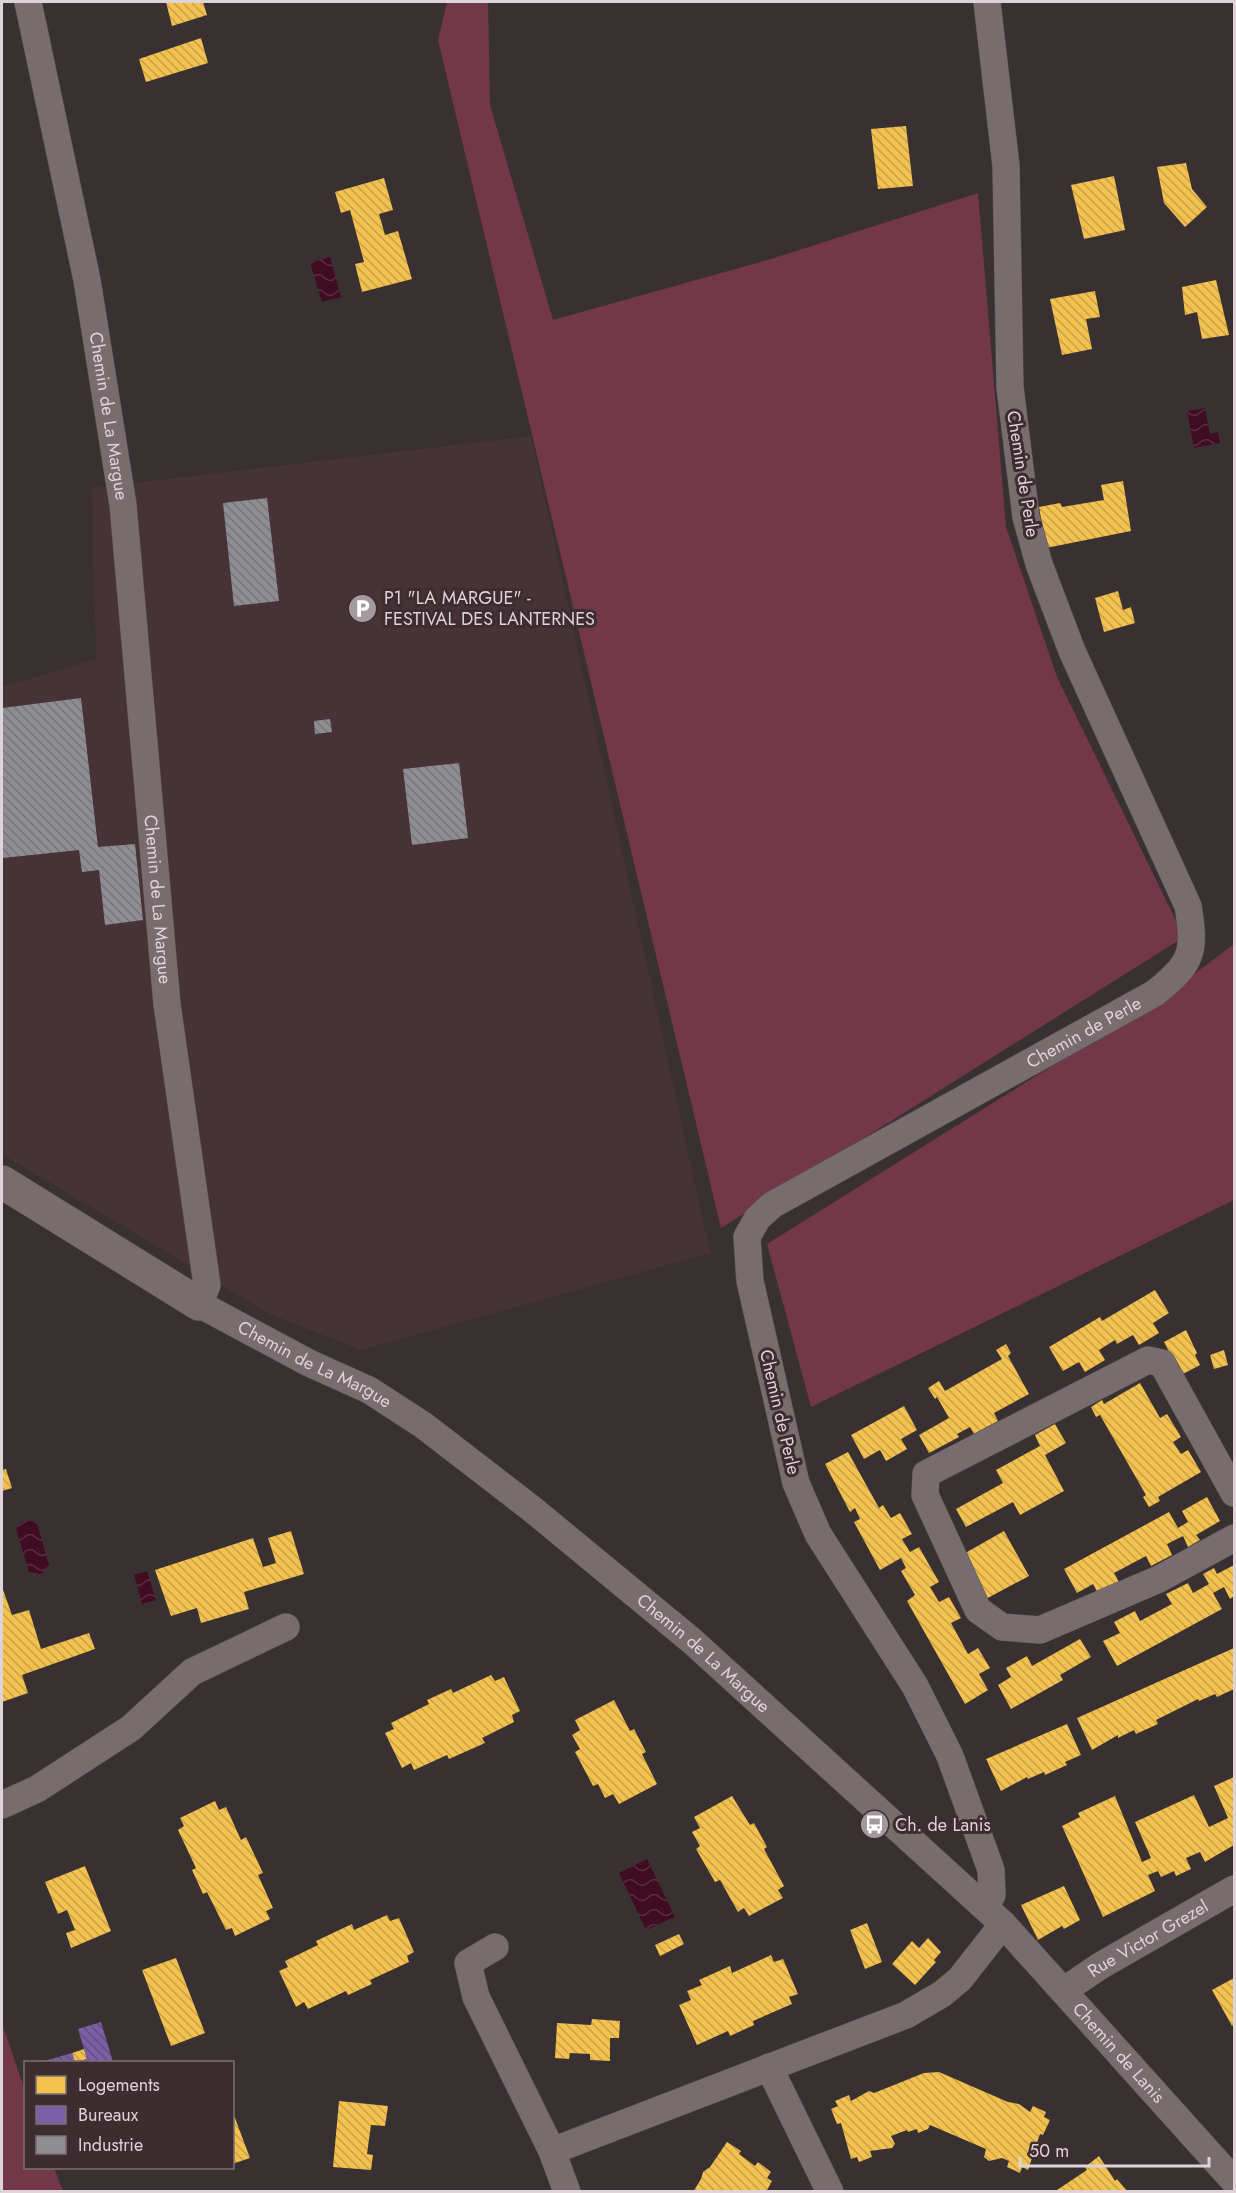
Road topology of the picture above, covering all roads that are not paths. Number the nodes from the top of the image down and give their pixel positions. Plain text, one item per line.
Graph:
1 (28, 2) edge
2 (987, 2) edge
3 (2, 1182) edge
4 (199, 1304) junction
5 (1234, 1493) edge
6 (1234, 1538) edge
7 (286, 1627) dead end
8 (2, 1805) edge
9 (1234, 1889) edge
10 (994, 1915) junction
11 (495, 1947) dead end
12 (1063, 1991) junction
13 (769, 2067) junction
14 (552, 2151) junction
15 (1234, 2181) edge
16 (567, 2192) edge
17 (830, 2192) edge

1 - 4 street, Chemin de La Margue
2 - 10 street, Chemin de Perle
3 - 4 main road
4 - 10 street, Chemin de La Margue
5 - 6 street
7 - 8 street
9 - 12 street, Rue Victor Grezel
10 - 12 street, Chemin de Lanis
10 - 13 street
11 - 14 street
12 - 15 street, Chemin de Lanis
13 - 14 street
13 - 17 street
14 - 16 street

